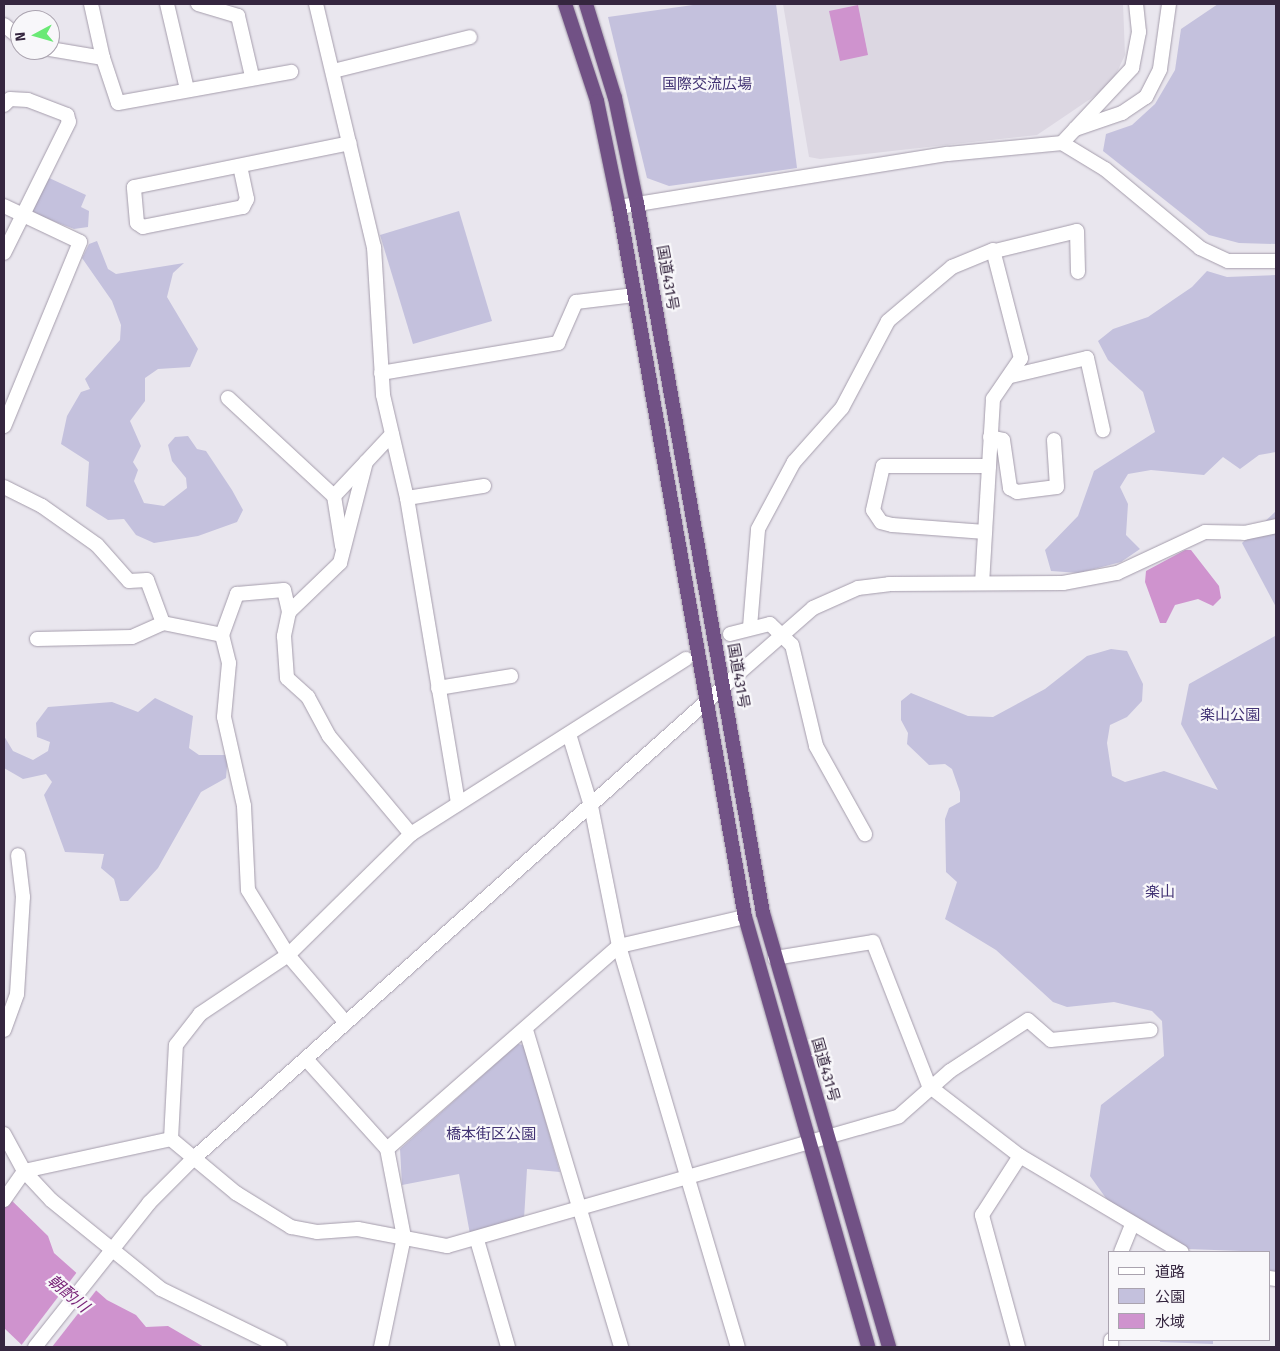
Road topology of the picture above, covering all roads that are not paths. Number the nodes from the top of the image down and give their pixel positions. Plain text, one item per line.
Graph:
1 (91, 4) edge
2 (167, 4) edge
3 (198, 4) edge
4 (316, 4) edge
5 (565, 4) edge
6 (586, 4) edge
7 (1136, 4) edge
8 (1169, 4) edge
9 (470, 37) dead end
10 (60, 51) edge
11 (103, 58) junction
12 (333, 71) junction
13 (291, 72) dead end
14 (252, 76) junction
15 (187, 89) junction
16 (4, 105) edge
17 (1075, 129) junction
18 (350, 143) junction
19 (1062, 144) junction
20 (240, 166) junction
21 (637, 203) junction
22 (4, 206) edge
23 (620, 207) junction
24 (21, 213) junction
25 (995, 250) junction
26 (4, 253) edge
27 (1276, 261) edge
28 (1078, 272) dead end
29 (635, 296) junction
30 (381, 373) junction
31 (1011, 376) junction
32 (228, 398) dead end
33 (4, 426) edge
34 (1103, 430) dead end
35 (392, 434) junction
36 (990, 437) junction
37 (1054, 440) dead end
38 (366, 462) junction
39 (989, 466) junction
40 (484, 486) dead end
41 (4, 488) edge
42 (334, 496) junction
43 (407, 498) junction
44 (1276, 526) edge
45 (985, 532) junction
46 (343, 552) junction
47 (982, 583) junction
48 (289, 612) junction
49 (164, 623) junction
50 (750, 627) junction
51 (730, 634) dead end
52 (784, 634) junction
53 (222, 635) junction
54 (37, 639) dead end
55 (686, 659) dead end
56 (511, 676) dead end
57 (724, 686) junction
58 (438, 688) junction
59 (708, 701) junction
60 (569, 734) junction
61 (458, 804) junction
62 (591, 806) junction
63 (411, 834) junction
64 (865, 834) dead end
65 (18, 855) dead end
66 (745, 917) junction
67 (620, 946) junction
68 (288, 955) junction
69 (775, 958) junction
70 (346, 1023) junction
71 (4, 1030) edge
72 (526, 1030) junction
73 (1151, 1030) dead end
74 (306, 1059) junction
75 (929, 1086) junction
76 (4, 1134) edge
77 (827, 1136) junction
78 (171, 1139) junction
79 (809, 1142) junction
80 (387, 1149) junction
81 (1020, 1156) junction
82 (192, 1159) junction
83 (24, 1171) junction
84 (688, 1180) junction
85 (4, 1200) edge
86 (581, 1210) junction
87 (1132, 1225) junction
88 (404, 1237) junction
89 (477, 1240) junction
90 (111, 1249) junction
91 (1121, 1251) edge
92 (1180, 1251) edge
93 (35, 1347) edge
94 (280, 1347) edge
95 (381, 1347) edge
96 (508, 1347) edge
97 (621, 1347) edge
98 (738, 1347) edge
99 (868, 1347) edge
100 (889, 1347) edge
101 (1018, 1347) edge

1 - 11 street
2 - 15 street
3 - 14 street
4 - 12 street
5 - 23 highway
6 - 21 highway, 国道431号
7 - 17 street
8 - 17 street
9 - 12 street
10 - 11 street
11 - 15 street
12 - 18 street
13 - 14 street
14 - 15 street
16 - 24 street
17 - 19 street
18 - 20 street
18 - 30 street
19 - 21 street
19 - 27 street
20 - 20 street
21 - 23 street
21 - 57 highway, 国道431号
22 - 24 street
23 - 29 highway
24 - 26 street
24 - 33 street
25 - 28 street
25 - 31 street
25 - 50 street
29 - 30 street
29 - 59 highway
30 - 35 street
31 - 34 street
31 - 36 street
32 - 42 street
35 - 38 street
35 - 43 street
36 - 37 street
36 - 39 street
38 - 42 street
38 - 46 street
39 - 45 street
39 - 45 street
40 - 43 street
41 - 49 street
42 - 46 street
43 - 58 street
44 - 47 street
45 - 47 street
46 - 48 street
47 - 52 street
48 - 53 street
48 - 63 street
49 - 53 street
49 - 54 street
50 - 51 street
50 - 52 street
52 - 57 street
52 - 64 street
53 - 68 street
55 - 60 street
56 - 58 street
57 - 59 street
57 - 69 highway, 国道431号
58 - 61 street
59 - 62 street
59 - 66 highway
60 - 61 street
60 - 62 street
61 - 63 street
62 - 67 street
62 - 70 street
63 - 68 street
65 - 71 street
66 - 67 street
66 - 79 highway
67 - 72 street
67 - 84 street
68 - 70 street
68 - 78 street
69 - 75 street
69 - 77 highway, 国道431号
70 - 74 street
72 - 80 street
72 - 86 street
73 - 75 street
74 - 80 street
74 - 82 street
75 - 77 street
75 - 81 street
76 - 83 street
77 - 79 street
77 - 100 highway, 国道431号
78 - 82 street
78 - 83 street
79 - 84 street
79 - 99 highway
80 - 88 street
81 - 87 street
81 - 101 street
82 - 88 street
82 - 90 street
83 - 85 street
83 - 90 street
84 - 86 street
84 - 98 street
86 - 89 street
86 - 97 street
87 - 91 street
87 - 92 street
88 - 89 street
88 - 95 street
89 - 96 street
90 - 93 street
90 - 94 street

